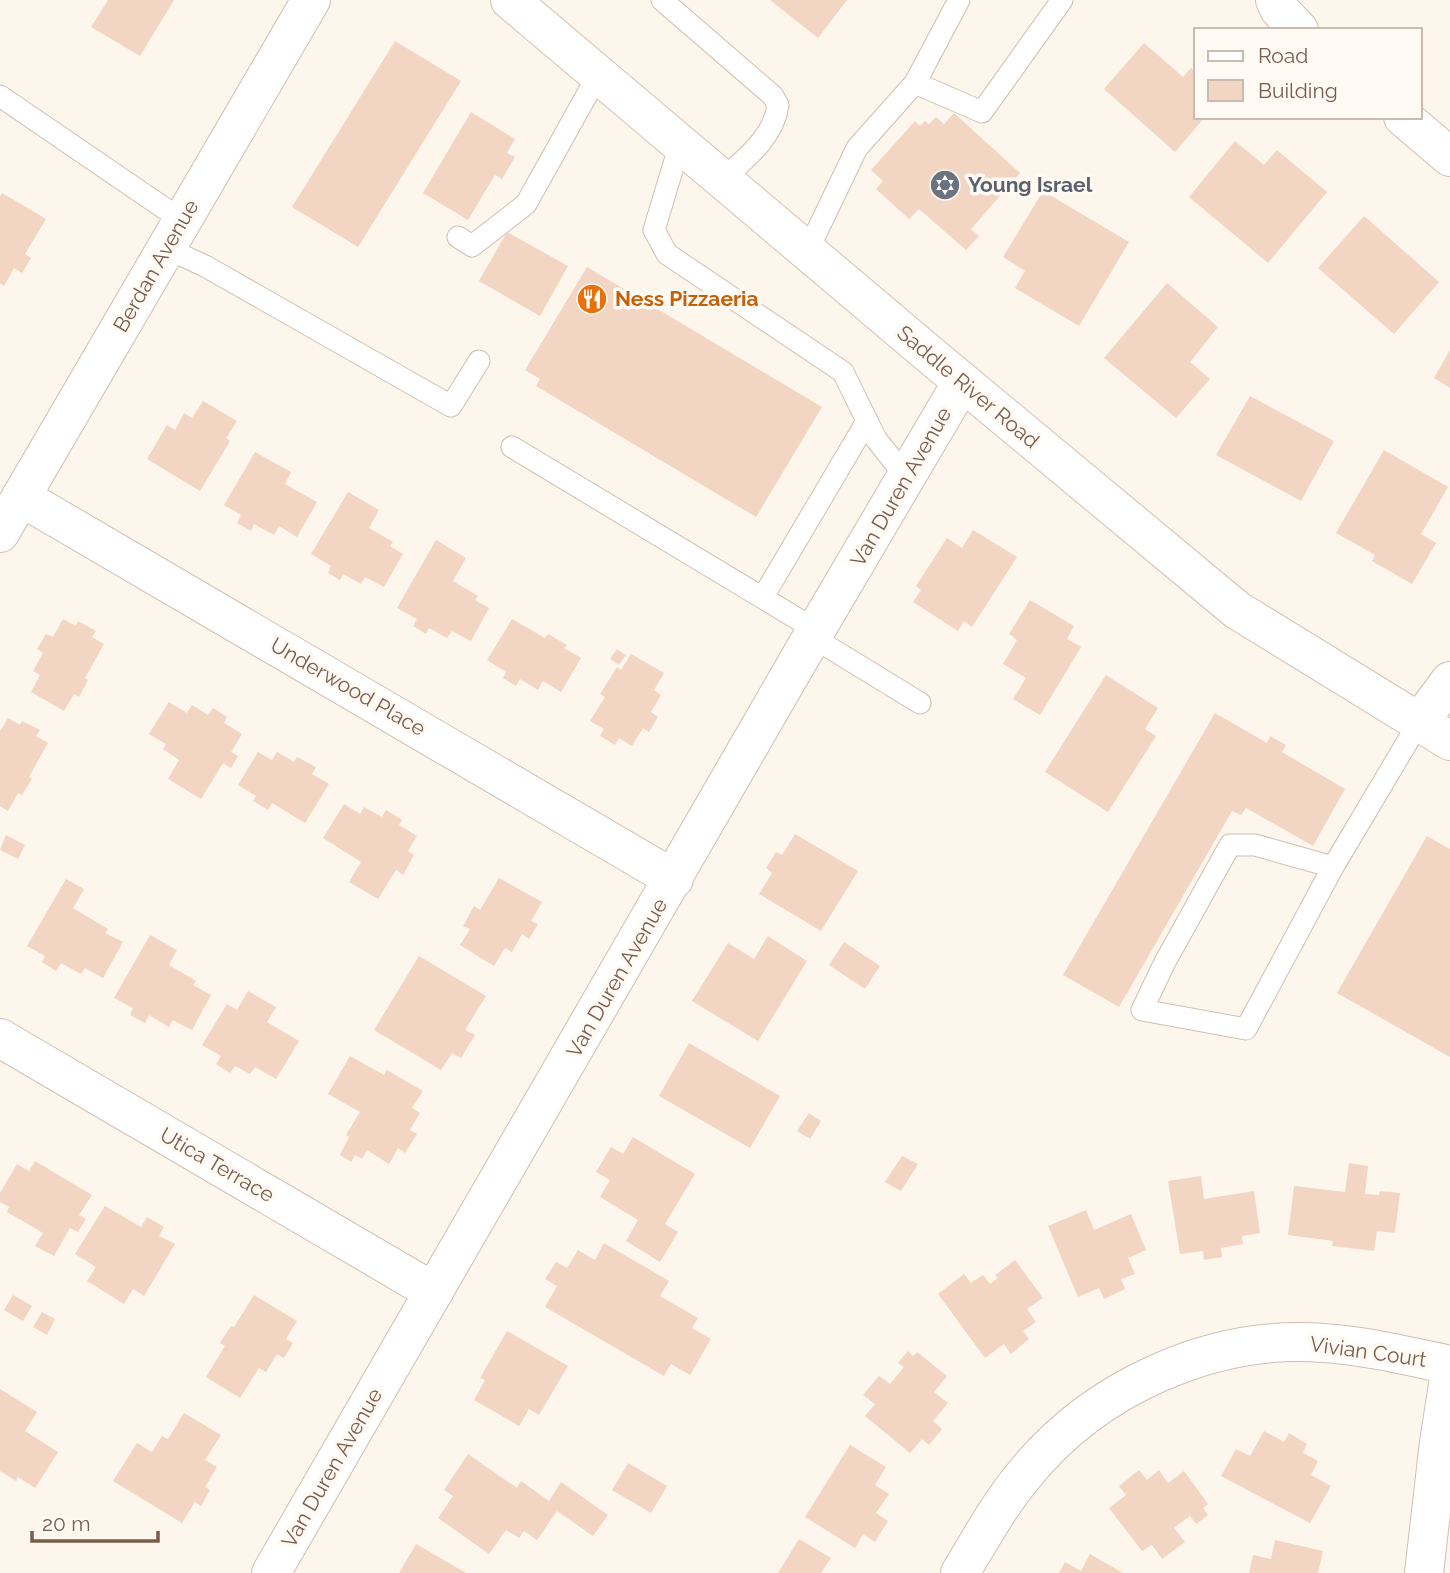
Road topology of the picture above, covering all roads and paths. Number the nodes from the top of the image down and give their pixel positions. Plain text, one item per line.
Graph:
1 (311, 0) edge
2 (510, 0) edge
3 (662, 0) edge
4 (960, 0) edge
5 (1062, 0) edge
6 (1275, 0) edge
7 (1297, 28) edge
8 (598, 75) junction
9 (915, 83) junction
10 (0, 96) edge
11 (1405, 119) edge
12 (680, 144) junction
13 (1450, 157) edge
14 (722, 180) junction
15 (174, 234) junction
16 (458, 237) dead end
17 (807, 252) junction
18 (479, 361) dead end
19 (962, 382) junction
20 (867, 421) junction
21 (512, 447) dead end
22 (907, 478) junction
23 (21, 497) junction
24 (0, 533) edge
25 (763, 597) junction
26 (814, 634) junction
27 (1450, 681) edge
28 (920, 703) dead end
29 (1434, 732) edge
30 (1333, 867) junction
31 (674, 878) junction
32 (0, 1038) edge
33 (434, 1292) junction
34 (1450, 1365) edge
35 (1450, 1372) edge
36 (271, 1573) edge
37 (960, 1573) edge
38 (1424, 1573) edge

1 - 15 street, Berdan Avenue
2 - 8 street, Saddle River Road
3 - 14 lane
4 - 9 lane
5 - 9 lane
6 - 7 street
8 - 12 street, Saddle River Road
8 - 16 lane
9 - 17 lane
10 - 15 lane
11 - 13 street
12 - 14 street, Saddle River Road
12 - 20 lane
14 - 17 street, Saddle River Road
15 - 18 lane
15 - 23 street, Berdan Avenue
17 - 19 street, Saddle River Road
19 - 22 street, Van Duren Avenue
19 - 29 street, Saddle River Road
20 - 22 lane
20 - 25 lane
21 - 25 lane
22 - 26 street, Van Duren Avenue
23 - 24 street, Berdan Avenue
23 - 31 street, Underwood Place
25 - 26 lane
26 - 28 lane
26 - 31 street, Van Duren Avenue
27 - 29 street
29 - 30 lane
30 - 30 lane
31 - 33 street, Van Duren Avenue
32 - 33 street, Utica Terrace
33 - 36 street, Van Duren Avenue
34 - 37 street, Vivian Court
35 - 38 street

